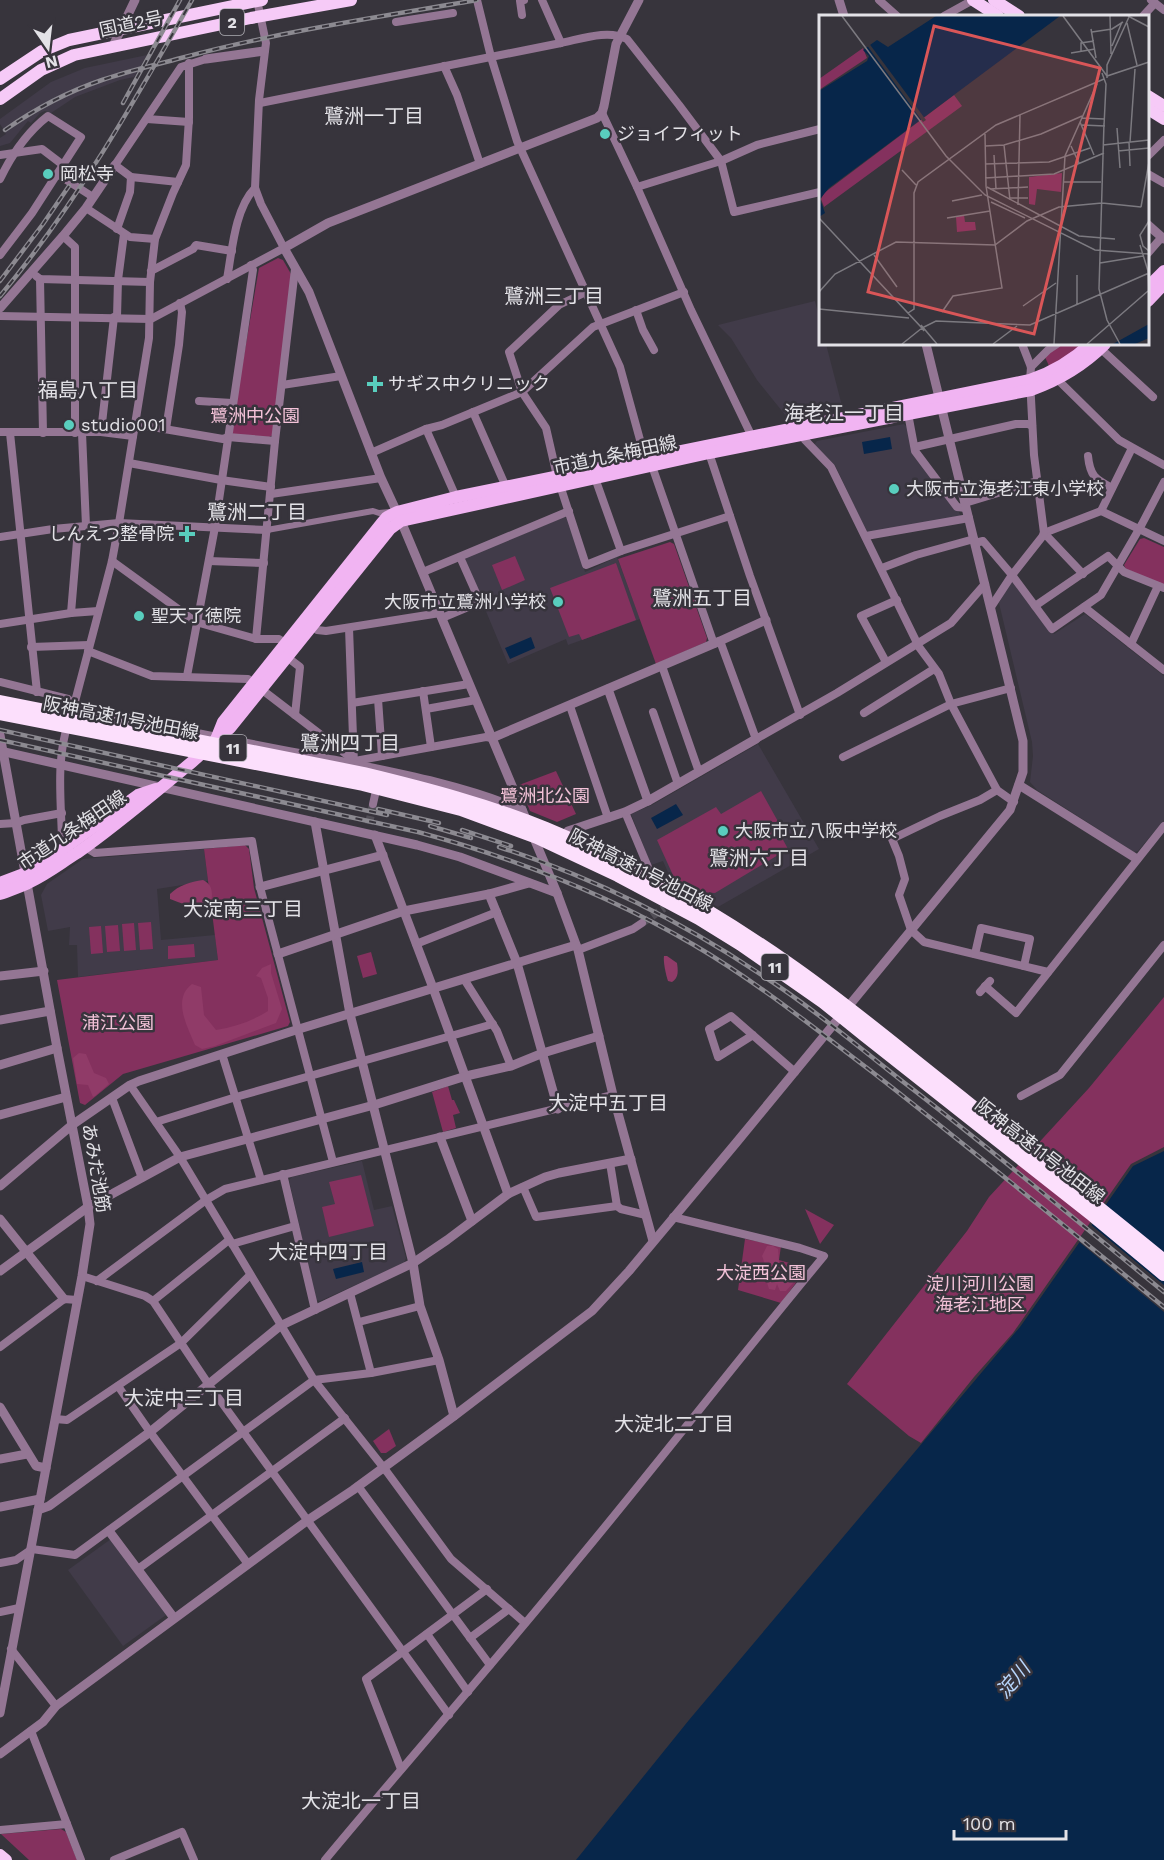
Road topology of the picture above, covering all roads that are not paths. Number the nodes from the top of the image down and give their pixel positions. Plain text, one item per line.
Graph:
1 (135, 0) edge
2 (258, 0) edge
3 (351, 0) edge
4 (477, 0) edge
5 (524, 0) edge
6 (542, 0) edge
7 (639, 0) edge
8 (839, 0) edge
9 (879, 0) edge
10 (973, 0) edge
11 (994, 0) edge
12 (1153, 1) edge
13 (1164, 10) edge
14 (453, 13) dead end
15 (522, 15) dead end
16 (844, 15) edge
17 (896, 15) edge
18 (946, 15) edge
19 (996, 15) edge
20 (1017, 15) edge
21 (1144, 15) edge
22 (260, 16) junction
23 (396, 22) dead end
24 (123, 27) junction
25 (620, 35) junction
26 (561, 43) junction
27 (113, 46) junction
28 (264, 51) junction
29 (491, 57) junction
30 (206, 59) joint
31 (189, 63) junction
32 (444, 66) junction
33 (0, 79) edge
34 (1149, 97) edge
35 (0, 99) edge
36 (260, 103) junction
37 (1164, 106) edge
38 (1149, 110) edge
39 (602, 113) junction
40 (147, 119) junction
41 (1164, 119) edge
42 (189, 122) junction
43 (819, 129) edge
44 (1164, 140) edge
45 (521, 148) junction
46 (13, 154) junction
47 (0, 155) edge
48 (1149, 155) edge
49 (721, 161) junction
50 (480, 164) junction
51 (63, 165) junction
52 (115, 165) junction
53 (57, 174) junction
54 (1149, 175) edge
55 (131, 177) junction
56 (0, 179) edge
57 (178, 182) junction
58 (1164, 183) edge
59 (637, 186) junction
60 (255, 188) junction
61 (819, 192) edge
62 (93, 197) junction
63 (86, 208) junction
64 (1149, 226) edge
65 (121, 231) junction
66 (63, 236) junction
67 (1163, 238) edge
68 (155, 239) junction
69 (4, 244) edge
70 (284, 248) junction
71 (232, 251) junction
72 (1149, 252) edge
73 (0, 255) edge
74 (251, 265) junction
75 (295, 269) junction
76 (152, 271) junction
77 (1164, 271) edge
78 (36, 276) junction
79 (74, 279) junction
80 (227, 279) junction
81 (118, 280) junction
82 (150, 282) junction
83 (1164, 284) edge
84 (1149, 286) edge
85 (586, 292) junction
86 (684, 292) junction
87 (1149, 300) edge
88 (180, 303) junction
89 (0, 308) edge
90 (636, 310) junction
91 (40, 315) junction
92 (0, 316) edge
93 (75, 316) junction
94 (116, 317) junction
95 (151, 319) junction
96 (601, 324) junction
97 (926, 345) edge
98 (1022, 345) edge
99 (1056, 345) edge
100 (1098, 345) edge
101 (654, 350) dead end
102 (1031, 367) junction
103 (341, 376) junction
104 (1057, 380) junction
105 (282, 385) junction
106 (1030, 385) junction
107 (522, 392) junction
108 (1153, 397) dead end
109 (199, 401) dead end
110 (940, 403) junction
111 (232, 404) junction
112 (473, 412) junction
113 (909, 419) dead end
114 (135, 424) junction
115 (1032, 426) junction
116 (165, 429) junction
117 (426, 429) junction
118 (0, 432) edge
119 (101, 432) junction
120 (10, 433) junction
121 (43, 433) junction
122 (78, 433) junction
123 (804, 435) junction
124 (133, 436) junction
125 (228, 437) junction
126 (949, 439) junction
127 (754, 440) junction
128 (275, 441) junction
129 (915, 447) junction
130 (1132, 448) junction
131 (371, 453) junction
132 (710, 453) junction
133 (1088, 456) dead end
134 (648, 462) junction
135 (129, 464) junction
136 (1164, 465) edge
137 (381, 478) junction
138 (595, 478) junction
139 (221, 480) junction
140 (559, 481) junction
141 (1037, 482) junction
142 (1164, 482) edge
143 (506, 488) junction
144 (1112, 488) junction
145 (271, 490) junction
146 (456, 498) junction
147 (966, 505) junction
148 (569, 511) junction
149 (1101, 511) junction
150 (399, 516) junction
151 (730, 516) junction
152 (969, 518) junction
153 (119, 523) junction
154 (86, 526) junction
155 (76, 527) junction
156 (215, 527) junction
157 (1138, 529) junction
158 (267, 530) junction
159 (675, 533) junction
160 (1044, 533) junction
161 (20, 534) junction
162 (866, 536) junction
163 (0, 537) edge
164 (974, 541) junction
165 (1164, 541) edge
166 (621, 551) junction
167 (460, 556) junction
168 (112, 561) junction
169 (209, 561) junction
170 (264, 563) junction
171 (1119, 566) junction
172 (882, 568) junction
173 (423, 572) junction
174 (1083, 574) junction
175 (1012, 575) junction
176 (985, 584) junction
177 (1161, 587) edge
178 (897, 600) junction
179 (1035, 606) junction
180 (991, 607) junction
181 (1084, 607) junction
182 (98, 611) junction
183 (71, 613) junction
184 (441, 616) junction
185 (30, 619) junction
186 (766, 620) junction
187 (196, 622) junction
188 (0, 624) edge
189 (312, 624) junction
190 (349, 628) junction
191 (256, 639) junction
192 (285, 643) junction
193 (717, 643) junction
194 (918, 644) junction
195 (1131, 644) junction
196 (31, 647) junction
197 (88, 648) junction
198 (287, 657) junction
199 (886, 662) junction
200 (662, 666) junction
201 (934, 669) junction
202 (1164, 670) edge
203 (187, 676) junction
204 (0, 682) edge
205 (470, 684) junction
206 (257, 686) junction
207 (1011, 688) junction
208 (608, 689) junction
209 (423, 691) junction
210 (37, 692) junction
211 (0, 693) edge
212 (378, 699) junction
213 (476, 700) junction
214 (0, 702) edge
215 (352, 703) junction
216 (74, 704) junction
217 (951, 704) junction
218 (570, 706) junction
219 (426, 709) junction
220 (653, 712) dead end
221 (0, 713) edge
222 (864, 713) dead end
223 (295, 715) junction
224 (800, 715) junction
225 (108, 724) junction
226 (0, 735) edge
227 (216, 738) junction
228 (492, 738) junction
229 (756, 739) junction
230 (261, 746) junction
231 (431, 747) junction
232 (2, 751) edge
233 (201, 753) junction
234 (382, 756) junction
235 (843, 757) dead end
236 (354, 763) junction
237 (62, 766) junction
238 (380, 770) junction
239 (699, 772) junction
240 (294, 779) junction
241 (4, 782) edge
242 (678, 784) junction
243 (1020, 785) junction
244 (160, 788) junction
245 (997, 790) junction
246 (648, 801) junction
247 (1014, 802) junction
248 (373, 804) tunnel mouth
249 (522, 810) junction
250 (625, 812) junction
251 (62, 813) junction
252 (608, 818) junction
253 (315, 822) junction
254 (16, 823) junction
255 (0, 824) edge
256 (1164, 826) edge
257 (370, 831) junction
258 (568, 831) joint
259 (537, 844) junction
260 (67, 846) junction
261 (84, 847) junction
262 (572, 853) junction
263 (383, 855) junction
264 (1137, 859) junction
265 (324, 870) junction
266 (27, 878) junction
267 (530, 882) junction
268 (0, 883) edge
269 (260, 887) junction
270 (557, 893) junction
271 (0, 894) edge
272 (489, 894) junction
273 (664, 908) dead end
274 (404, 911) junction
275 (496, 912) junction
276 (642, 923) tunnel mouth
277 (911, 930) junction
278 (335, 934) junction
279 (416, 944) junction
280 (1164, 945) edge
281 (577, 948) junction
282 (278, 954) junction
283 (975, 954) junction
284 (517, 963) junction
285 (1024, 966) junction
286 (44, 971) junction
287 (1048, 972) junction
288 (0, 976) edge
289 (464, 979) junction
290 (985, 987) dead end
291 (433, 988) junction
292 (50, 1011) junction
293 (350, 1014) junction
294 (0, 1020) edge
295 (493, 1024) junction
296 (298, 1029) junction
297 (753, 1035) junction
298 (599, 1036) junction
299 (452, 1037) junction
300 (57, 1048) junction
301 (543, 1053) junction
302 (222, 1054) junction
303 (362, 1061) junction
304 (0, 1065) edge
305 (511, 1066) junction
306 (795, 1072) junction
307 (310, 1076) junction
308 (466, 1076) junction
309 (130, 1085) junction
310 (613, 1095) junction
311 (1021, 1096) dead end
312 (66, 1097) junction
313 (236, 1097) junction
314 (112, 1098) junction
315 (374, 1105) junction
316 (558, 1109) junction
317 (0, 1115) edge
318 (321, 1119) junction
319 (156, 1122) junction
320 (72, 1125) junction
321 (484, 1126) junction
322 (440, 1137) junction
323 (249, 1139) junction
324 (385, 1150) junction
325 (180, 1157) junction
326 (631, 1159) junction
327 (333, 1162) junction
328 (610, 1163) junction
329 (283, 1174) junction
330 (142, 1178) junction
331 (261, 1180) junction
332 (0, 1186) edge
333 (524, 1187) junction
334 (508, 1194) junction
335 (206, 1200) junction
336 (617, 1206) junction
337 (88, 1208) junction
338 (646, 1215) junction
339 (674, 1217) junction
340 (0, 1219) edge
341 (472, 1221) junction
342 (295, 1226) junction
343 (653, 1241) junction
344 (231, 1242) junction
345 (26, 1252) junction
346 (1164, 1261) edge
347 (413, 1263) junction
348 (0, 1271) edge
349 (1164, 1274) edge
350 (250, 1275) junction
351 (82, 1276) junction
352 (97, 1281) junction
353 (350, 1293) junction
354 (64, 1299) junction
355 (77, 1300) junction
356 (153, 1301) junction
357 (420, 1306) junction
358 (315, 1310) junction
359 (358, 1322) junction
360 (280, 1326) junction
361 (181, 1343) junction
362 (0, 1347) edge
363 (439, 1359) junction
364 (371, 1373) junction
365 (314, 1380) junction
366 (209, 1384) junction
367 (118, 1386) junction
368 (0, 1407) edge
369 (454, 1416) junction
370 (345, 1418) junction
371 (55, 1419) junction
372 (243, 1431) junction
373 (150, 1432) junction
374 (27, 1454) junction
375 (0, 1459) edge
376 (384, 1467) junction
377 (46, 1468) junction
378 (273, 1472) junction
379 (183, 1478) junction
380 (358, 1486) junction
381 (40, 1499) junction
382 (0, 1507) edge
383 (38, 1510) junction
384 (211, 1516) junction
385 (308, 1520) junction
386 (109, 1531) junction
387 (32, 1549) junction
388 (0, 1563) edge
389 (248, 1564) junction
390 (138, 1569) junction
391 (487, 1589) junction
392 (19, 1608) junction
393 (509, 1609) junction
394 (0, 1612) edge
395 (453, 1615) junction
396 (174, 1618) junction
397 (525, 1623) junction
398 (427, 1634) junction
399 (470, 1638) junction
400 (11, 1649) junction
401 (403, 1652) junction
402 (4, 1662) edge
403 (490, 1665) junction
404 (468, 1692) junction
405 (56, 1706) junction
406 (0, 1713) edge
407 (449, 1715) junction
408 (31, 1731) junction
409 (0, 1754) edge
410 (400, 1768) junction
411 (67, 1824) junction
412 (0, 1830) edge
413 (81, 1860) edge
414 (114, 1860) edge
415 (194, 1860) edge
416 (325, 1860) edge

1 - 24 street
2 - 22 street
2 - 24 highway, 国道2号 / 2
3 - 22 highway, 国道2号 / 2
4 - 29 street
5 - 15 street
6 - 26 street
7 - 25 street
8 - 16 street
9 - 17 street
10 - 18 street
10 - 19 highway
11 - 20 highway
12 - 13 street
12 - 21 street
14 - 23 street
22 - 27 highway, 国道2号 / 2
22 - 28 street
24 - 27 street
24 - 33 highway, 国道2号 / 2
25 - 26 street
25 - 39 street
25 - 49 street
26 - 29 street
27 - 35 highway, 国道2号 / 2
28 - 30 street
28 - 36 street
29 - 32 street
29 - 45 street
30 - 31 street
31 - 40 street
31 - 42 street
32 - 36 street
32 - 50 street
34 - 37 highway
36 - 60 street
38 - 41 highway
39 - 45 street
39 - 59 street
40 - 42 street
40 - 52 street
42 - 57 street
43 - 49 street
44 - 48 street
45 - 50 street
45 - 85 street
46 - 47 street
46 - 51 street
46 - 51 street
46 - 56 street
49 - 59 street
49 - 61 street
50 - 70 street
51 - 53 street
52 - 55 street
52 - 62 street
53 - 62 street
53 - 69 street
54 - 58 street
55 - 57 street
55 - 65 street
57 - 68 street
59 - 86 street
60 - 70 street
60 - 71 street
62 - 63 street
63 - 65 street
63 - 66 street
64 - 67 street
65 - 68 street
65 - 81 street
66 - 78 street
66 - 79 street
67 - 72 street
68 - 76 street
69 - 73 street
70 - 74 street
70 - 75 street
71 - 76 street
71 - 80 street
74 - 80 street
74 - 111 street
75 - 103 street
75 - 105 street
76 - 82 street
77 - 84 main road
78 - 79 street
78 - 89 street
78 - 91 street
79 - 81 street
79 - 93 street
80 - 88 street
81 - 82 street
81 - 94 street
82 - 95 street
83 - 87 main road
85 - 96 street
85 - 107 street
86 - 90 street
86 - 127 street
88 - 95 street
88 - 116 street
90 - 96 street
90 - 101 street
91 - 92 street
91 - 93 street
91 - 121 street
93 - 94 street
93 - 122 street
94 - 95 street
94 - 119 street
95 - 114 street
96 - 107 street
96 - 134 street
97 - 110 street
98 - 102 street
99 - 102 street
100 - 104 main road, 市道九条梅田線
100 - 106 main road, 市道九条梅田線
100 - 108 street
102 - 106 street
103 - 105 street
103 - 131 street
104 - 106 main road, 市道九条梅田線
104 - 130 street
105 - 128 street
106 - 110 main road, 市道九条梅田線
106 - 115 street
107 - 112 street
107 - 140 street
109 - 111 street
110 - 123 main road, 市道九条梅田線
110 - 126 street
110 - 127 main road, 市道九条梅田線
111 - 125 street
112 - 117 street
112 - 143 street
113 - 129 street
114 - 116 street
114 - 124 street
115 - 126 street
115 - 141 street
116 - 125 street
117 - 131 street
117 - 146 street
118 - 120 street
119 - 122 street
119 - 124 street
120 - 121 street
120 - 161 street
121 - 122 street
122 - 154 street
123 - 127 main road, 市道九条梅田線
123 - 162 street
124 - 135 street
125 - 128 street
125 - 139 street
126 - 129 street
126 - 147 street
127 - 132 main road, 市道九条梅田線
127 - 134 main road, 市道九条梅田線
128 - 145 street
129 - 147 street
130 - 136 street
130 - 144 street
131 - 137 street
132 - 134 main road, 市道九条梅田線
132 - 151 street
133 - 144 street
134 - 138 main road, 市道九条梅田線
134 - 140 main road, 市道九条梅田線
134 - 159 street
135 - 139 street
135 - 153 street
137 - 145 street
137 - 150 street
138 - 140 main road, 市道九条梅田線
138 - 166 street
139 - 145 street
139 - 156 street
140 - 143 main road, 市道九条梅田線
140 - 148 street
140 - 150 main road, 市道九条梅田線
141 - 147 street
141 - 160 street
142 - 157 street
143 - 146 main road, 市道九条梅田線
144 - 149 street
145 - 158 street
146 - 150 main road, 市道九条梅田線
147 - 152 street
148 - 166 street
148 - 167 street
149 - 157 street
149 - 160 street
150 - 158 street
150 - 173 street
150 - 189 main road, 市道九条梅田線
150 - 192 main road, 市道九条梅田線
151 - 159 street
151 - 186 street
152 - 162 street
152 - 164 street
153 - 154 street
153 - 156 street
153 - 168 street
154 - 155 street
155 - 161 street
155 - 183 street
156 - 158 street
156 - 169 street
157 - 165 street
157 - 171 street
158 - 170 street
159 - 166 street
159 - 193 street
160 - 174 street
160 - 175 street
161 - 163 street
161 - 185 street
162 - 172 street
164 - 172 street
164 - 175 street
164 - 176 street
167 - 173 street
167 - 184 street
168 - 182 street
168 - 187 street
169 - 170 street
169 - 187 street
170 - 191 street
171 - 174 street
171 - 177 street
171 - 181 street
172 - 178 street
173 - 184 street
174 - 179 street
175 - 179 street
175 - 180 street
176 - 180 street
176 - 194 street
177 - 195 street
178 - 194 street
178 - 199 street
179 - 181 street
180 - 207 street
181 - 195 street
182 - 183 street
182 - 197 street
183 - 185 street
184 - 190 street
184 - 205 street
185 - 188 street
185 - 196 street
186 - 193 street
186 - 224 street
187 - 191 street
187 - 203 street
189 - 190 street
189 - 198 main road, 市道九条梅田線
190 - 215 street
191 - 192 street
192 - 206 main road, 市道九条梅田線
193 - 200 street
193 - 229 street
194 - 199 street
194 - 201 street
195 - 202 street
196 - 197 street
196 - 210 street
197 - 203 street
197 - 216 street
198 - 206 main road, 市道九条梅田線
198 - 223 street
199 - 224 street
200 - 208 street
200 - 239 street
201 - 217 street
201 - 222 street
203 - 206 street
204 - 210 street
205 - 209 street
205 - 213 street
206 - 223 street
206 - 227 main road, 市道九条梅田線
207 - 217 street
207 - 243 street
208 - 218 street
208 - 246 street
209 - 212 street
209 - 219 street
210 - 216 street
211 - 225 highway, 11
212 - 215 street
212 - 234 street
213 - 219 street
213 - 228 street
214 - 225 highway, 阪神高速11号池田線 / 11
215 - 236 street
216 - 227 street
216 - 237 street
217 - 235 street
217 - 245 street
218 - 228 street
218 - 252 street
219 - 231 street
220 - 242 street
221 - 262 highway, 阪神高速11号池田線 / 11
223 - 236 street
224 - 229 street
225 - 346 highway, 阪神高速11号池田線 / 11
226 - 232 street, あみだ池筋
227 - 230 street
227 - 233 main road, 市道九条梅田線
228 - 231 street
228 - 249 street
229 - 239 street
230 - 236 street
230 - 240 highway
231 - 234 street
232 - 237 street
232 - 241 street, あみだ池筋
233 - 240 highway, 11
233 - 244 main road, 市道九条梅田線
234 - 236 street
236 - 238 street
237 - 244 street
237 - 251 street
238 - 248 street
238 - 249 street
239 - 242 street
240 - 262 highway, 11
241 - 254 street, あみだ池筋
242 - 246 street
243 - 247 street
243 - 264 street
244 - 253 street
244 - 260 main road, 市道九条梅田線
244 - 261 main road, 市道九条梅田線
245 - 247 street
245 - 277 street
246 - 250 street
247 - 277 street
249 - 259 street
250 - 252 street
250 - 273 street
251 - 254 street
251 - 260 street
252 - 258 street
253 - 257 street
253 - 265 street
254 - 255 street
254 - 266 street, あみだ池筋
256 - 264 street
257 - 263 street
257 - 267 street
258 - 259 street
259 - 270 street
260 - 266 main road, 市道九条梅田線
261 - 266 main road, 市道九条梅田線
261 - 269 street
262 - 349 highway, 阪神高速11号池田線 / 11
263 - 265 street
263 - 274 street
264 - 287 street
265 - 269 street
265 - 278 street
266 - 268 main road, 市道九条梅田線
266 - 271 main road, 市道九条梅田線
266 - 286 street, あみだ池筋
267 - 270 street
267 - 272 street
269 - 282 street
270 - 281 street
272 - 274 street
272 - 275 street
274 - 278 street
274 - 279 street
275 - 279 street
275 - 284 street
276 - 281 street
277 - 283 street
277 - 306 street
278 - 282 street
278 - 293 street
279 - 291 street
280 - 311 street
281 - 284 street
281 - 298 street
282 - 296 street
283 - 285 street
283 - 285 street
284 - 289 street
284 - 301 street
285 - 287 street
286 - 288 street
286 - 292 street, あみだ池筋
287 - 290 street
289 - 291 street
289 - 295 street
291 - 293 street
291 - 299 street
292 - 294 street
292 - 300 street, あみだ池筋
293 - 296 street
293 - 303 street
295 - 299 street
295 - 305 street
296 - 302 street
296 - 307 street
297 - 297 street
297 - 306 street
298 - 301 street
298 - 310 street
299 - 303 street
299 - 308 street
300 - 304 street
300 - 312 street, あみだ池筋
301 - 305 street
301 - 316 street
302 - 309 street
302 - 313 street
303 - 307 street
303 - 315 street
305 - 308 street
306 - 339 street
307 - 313 street
307 - 318 street
308 - 315 street
308 - 321 street
309 - 314 street
309 - 319 street
310 - 316 street
310 - 326 street
312 - 317 street
312 - 320 street, あみだ池筋
313 - 319 street
313 - 323 street
314 - 320 street
314 - 330 street
315 - 318 street
315 - 324 street
316 - 321 street
318 - 323 street
318 - 327 street
319 - 325 street
320 - 332 street
320 - 337 street, あみだ池筋
321 - 322 street
321 - 334 street
322 - 324 street
322 - 341 street
323 - 325 street
323 - 331 street
324 - 327 street
324 - 347 street
325 - 330 street
325 - 335 street
326 - 328 street
326 - 338 street
327 - 329 street
328 - 333 street
328 - 336 street
329 - 331 street
329 - 342 street
330 - 337 street
331 - 335 street
333 - 334 street
333 - 336 street
334 - 341 street
335 - 344 street
335 - 352 street
336 - 338 street
337 - 345 street
337 - 351 street, あみだ池筋
338 - 343 street
339 - 343 street
339 - 397 street
340 - 345 street
341 - 347 street
342 - 344 street
342 - 358 street
343 - 369 street
344 - 350 street
344 - 356 street
345 - 348 street
345 - 354 street
347 - 353 street
347 - 357 street
350 - 360 street
350 - 361 street
351 - 352 street
351 - 355 street, あみだ池筋
352 - 356 street
353 - 358 street
353 - 359 street
354 - 355 street
354 - 362 street
355 - 371 street, あみだ池筋
356 - 361 street
357 - 359 street
357 - 363 street
358 - 360 street
359 - 364 street
360 - 365 street
360 - 366 street
361 - 366 street
361 - 367 street
363 - 364 street
363 - 369 street
364 - 365 street
365 - 370 street
365 - 372 street
366 - 372 street
366 - 373 street
367 - 371 street
367 - 373 street
368 - 374 street
369 - 376 street
370 - 376 street
370 - 378 street
371 - 377 street, あみだ池筋
372 - 378 street
372 - 379 street
373 - 379 street
373 - 383 street
374 - 375 street
374 - 377 street
376 - 380 street
376 - 391 street
377 - 381 street, あみだ池筋
378 - 384 street
378 - 385 street
379 - 384 street
379 - 386 street
380 - 385 street
380 - 395 street
381 - 382 street
381 - 383 street, あみだ池筋
383 - 387 street, あみだ池筋
384 - 389 street
384 - 390 street
385 - 389 street
385 - 401 street
386 - 387 street
386 - 390 street
387 - 388 street
387 - 392 street, あみだ池筋
389 - 396 street
390 - 396 street
391 - 393 street
391 - 395 street
392 - 394 street
392 - 400 street, あみだ池筋
393 - 397 street
393 - 399 street
395 - 398 street
395 - 399 street
396 - 405 street
397 - 403 street
398 - 401 street
398 - 404 street
399 - 403 street
400 - 402 street, あみだ池筋
400 - 405 street
401 - 407 street
401 - 410 street
402 - 406 street, あみだ池筋
403 - 404 street
404 - 407 street
405 - 408 street
407 - 410 street
408 - 409 street
408 - 411 street
410 - 416 street
411 - 412 street
411 - 413 street
414 - 415 street

